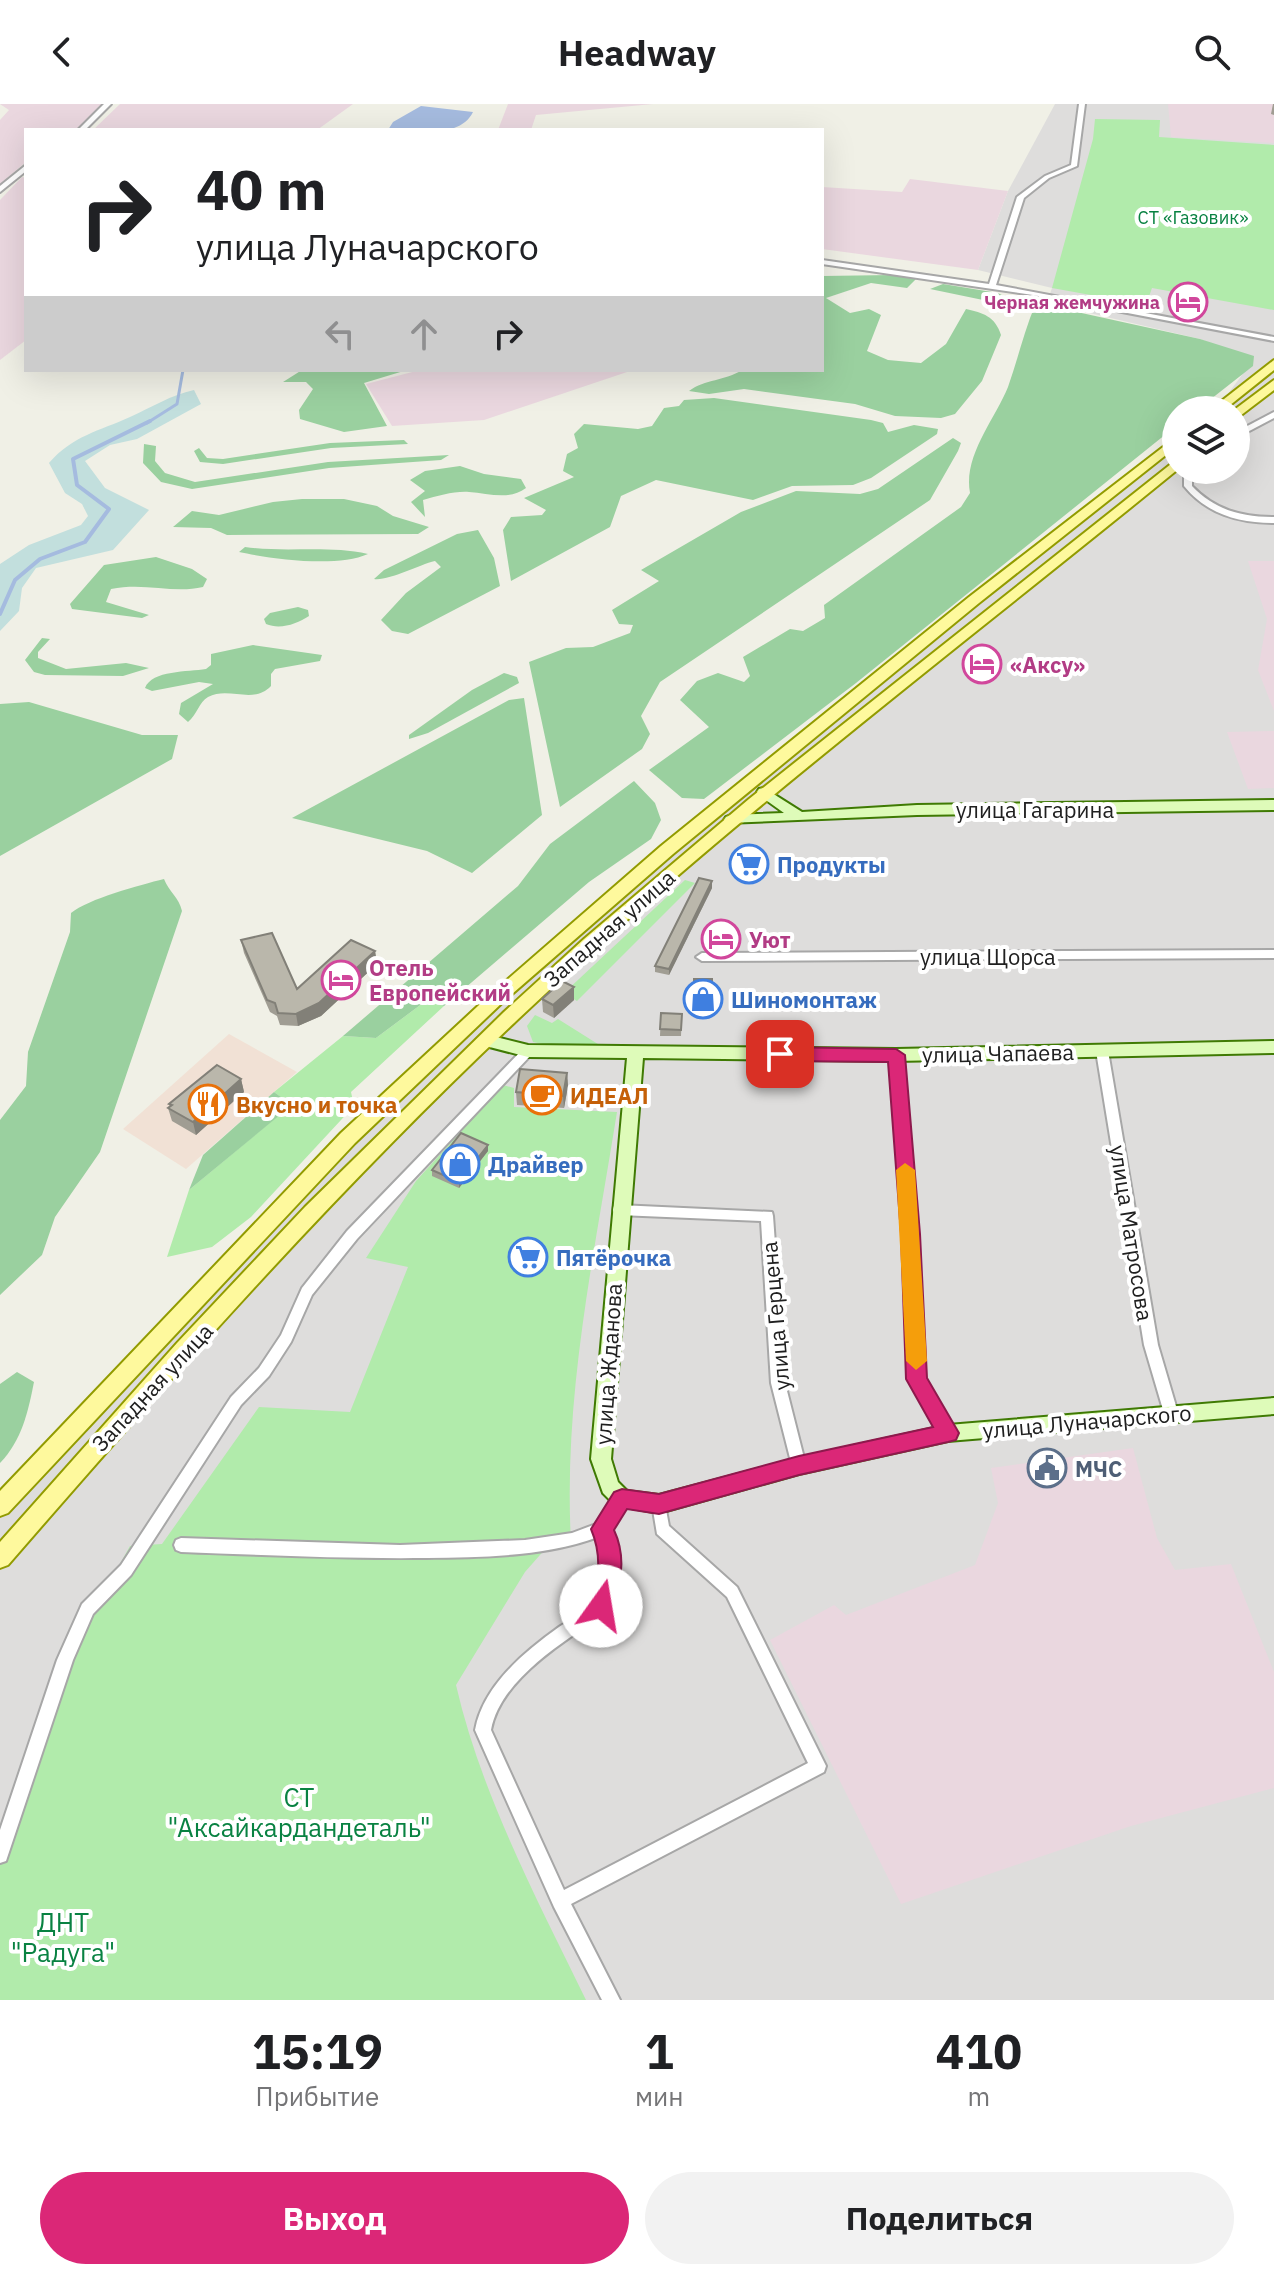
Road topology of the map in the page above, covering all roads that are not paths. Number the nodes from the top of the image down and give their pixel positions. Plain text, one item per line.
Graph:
1 (108, 104) edge
2 (1082, 104) edge
3 (83, 128) edge
4 (24, 169) edge
5 (0, 190) edge
6 (824, 262) edge
7 (992, 286) junction
8 (1274, 339) edge
9 (1274, 364) edge
10 (1274, 384) edge
11 (1234, 396) edge
12 (1250, 404) edge
13 (1274, 415) edge
14 (1250, 428) edge
15 (1162, 452) edge
16 (1162, 475) edge
17 (1188, 484) edge
18 (1274, 520) edge
19 (764, 792) junction
20 (1274, 805) edge
21 (797, 815) junction
22 (731, 820) junction
23 (1274, 954) edge
24 (702, 957) dead end
25 (484, 1040) junction
26 (1274, 1047) edge
27 (528, 1051) junction
28 (1102, 1051) junction
29 (635, 1053) junction
30 (896, 1055) junction
31 (619, 1210) junction
32 (1274, 1406) edge
33 (1171, 1413) junction
34 (948, 1433) junction
35 (799, 1466) junction
36 (622, 1499) junction
37 (659, 1504) junction
38 (0, 1506) edge
39 (602, 1529) junction
40 (181, 1545) dead end
41 (0, 1558) edge
42 (0, 1855) edge
43 (560, 1901) junction
44 (611, 2000) edge

1 - 3 street
2 - 7 street
4 - 5 street
6 - 7 street
7 - 8 street
9 - 11 main road
10 - 12 main road
13 - 14 street
15 - 38 main road, Западная улица
16 - 19 main road, Западная улица
17 - 18 street
19 - 21 main road
19 - 22 main road, Западная улица
20 - 21 main road, улица Гагарина
21 - 22 main road, улица Гагарина
22 - 25 main road, Западная улица
23 - 24 street, улица Щорса
25 - 27 main road, улица Чапаева
25 - 41 main road, Западная улица
26 - 28 main road, улица Чапаева
27 - 29 main road, улица Чапаева
27 - 42 street
28 - 30 main road, улица Чапаева
28 - 33 street, улица Матросова
29 - 30 main road, улица Чапаева
29 - 31 main road, улица Жданова
30 - 34 street
31 - 35 street, улица Герцена
31 - 36 main road, улица Жданова
32 - 33 main road, улица Луначарского
33 - 34 main road, улица Луначарского
34 - 35 main road, улица Луначарского
35 - 37 main road, улица Луначарского
36 - 37 main road, улица Луначарского
36 - 39 street
37 - 43 street
39 - 40 street
39 - 43 street
43 - 44 street

